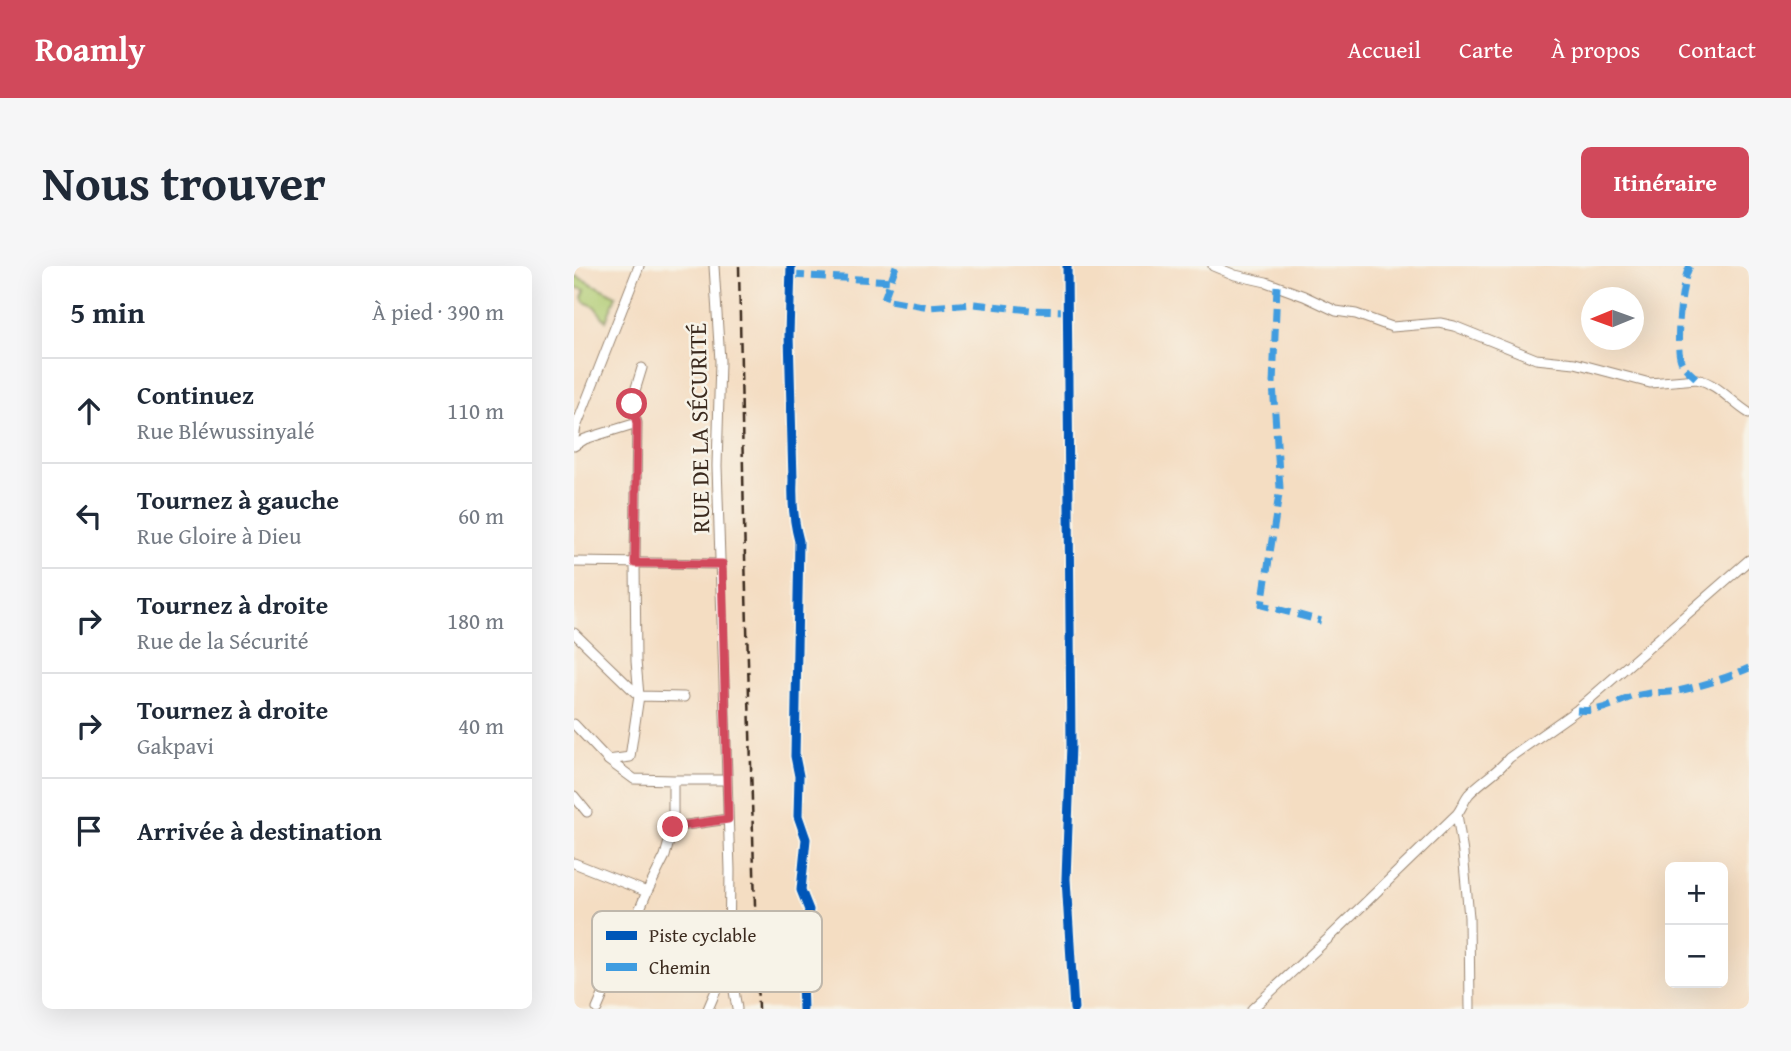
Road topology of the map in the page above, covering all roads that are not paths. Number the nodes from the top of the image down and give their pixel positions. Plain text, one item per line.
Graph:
1 (639, 266) edge
2 (714, 266) edge
3 (791, 266) edge
4 (1067, 266) edge
5 (1213, 266) edge
6 (642, 368) dead end
7 (1749, 413) edge
8 (637, 423) junction
9 (574, 438) edge
10 (574, 446) edge
11 (1749, 560) edge
12 (574, 562) edge
13 (635, 563) junction
14 (722, 564) junction
15 (574, 632) edge
16 (639, 696) junction
17 (684, 697) dead end
18 (574, 724) edge
19 (608, 760) junction
20 (673, 780) junction
21 (727, 780) junction
22 (574, 796) edge
23 (587, 812) dead end
24 (1457, 814) junction
25 (728, 819) junction
26 (673, 827) junction
27 (574, 863) edge
28 (647, 892) junction
29 (639, 911) edge
30 (730, 911) edge
31 (808, 911) edge
32 (604, 992) edge
33 (715, 992) edge
34 (597, 1009) edge
35 (708, 1009) edge
36 (1074, 1009) edge
37 (1252, 1009) edge
38 (1470, 1009) edge

1 - 9 street
2 - 14 street, RUE DE LA SÉCURITÉ
3 - 31 street
4 - 36 street
5 - 7 street
6 - 8 street
8 - 10 street
8 - 13 street
11 - 24 street
12 - 13 street
13 - 14 street
13 - 16 street
14 - 21 street, RUE DE LA SÉCURITÉ
15 - 16 street
16 - 17 street
16 - 19 street
18 - 19 street
19 - 20 street
20 - 21 street
20 - 26 street
21 - 25 street, RUE DE LA SÉCURITÉ
22 - 23 street
24 - 37 street
24 - 38 street
25 - 26 street
25 - 30 street, RUE DE LA SÉCURITÉ
26 - 28 street
27 - 28 street
28 - 29 street
32 - 34 street
33 - 35 street

